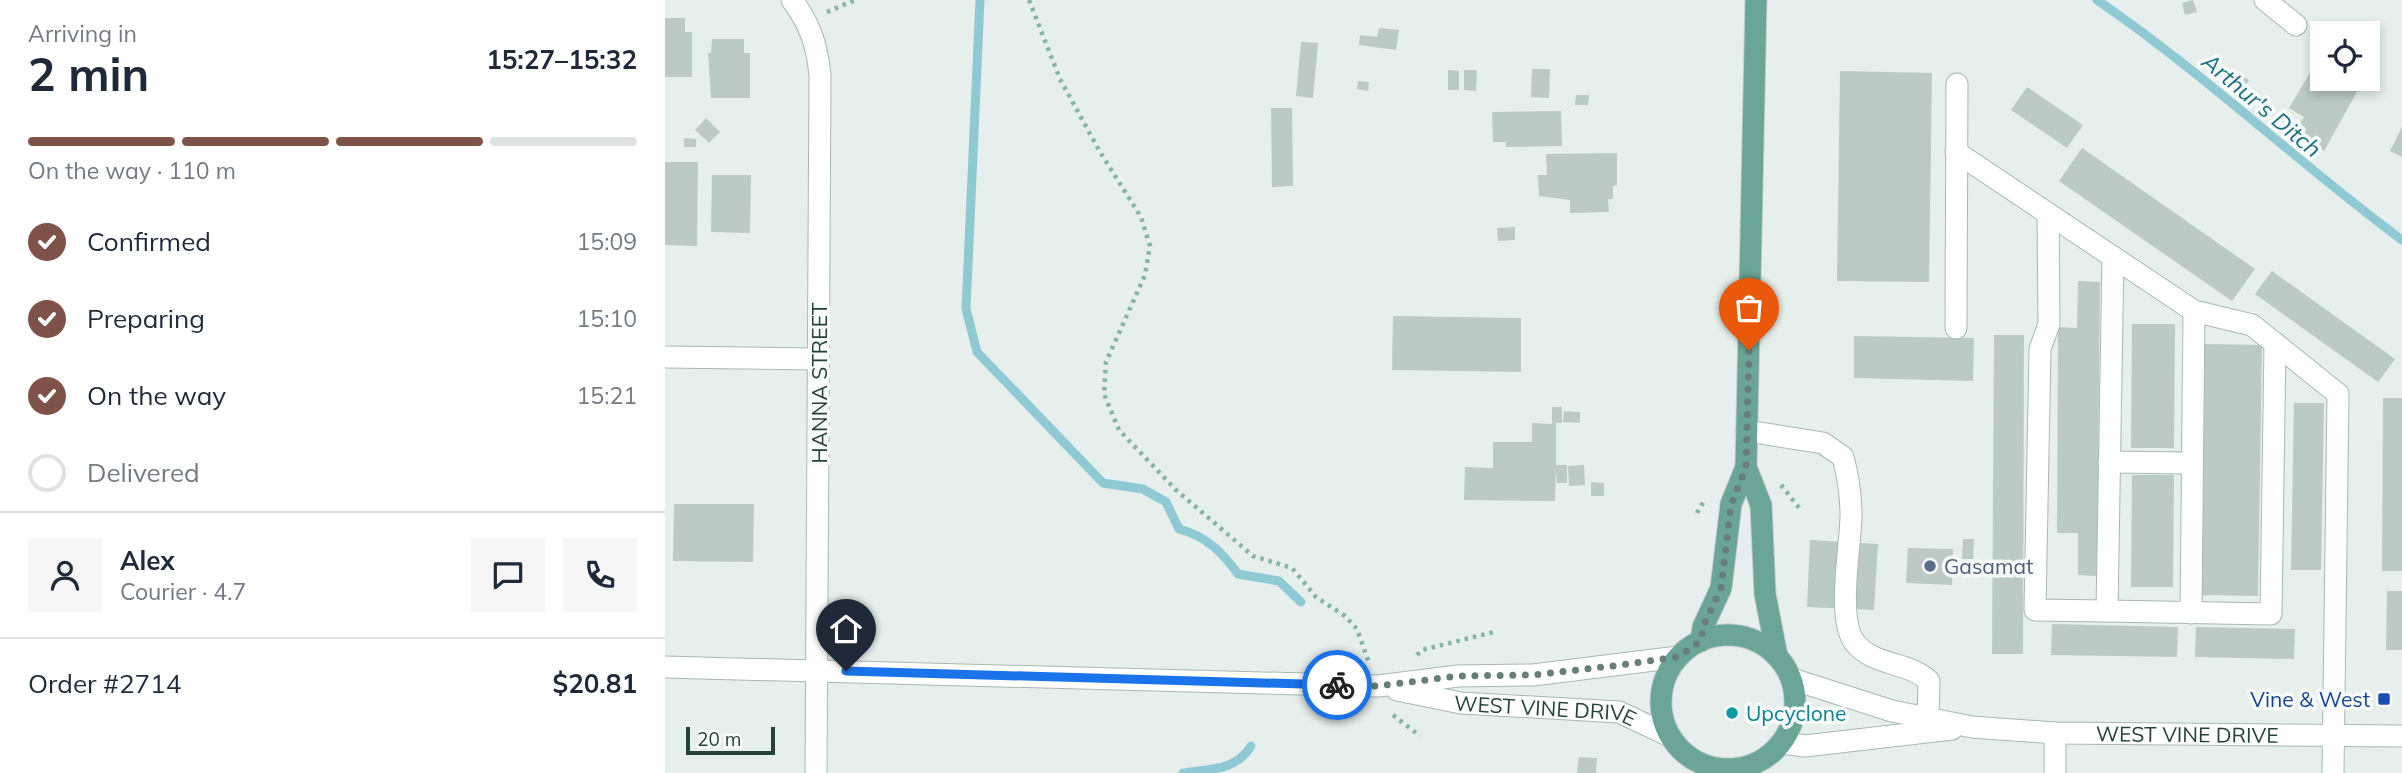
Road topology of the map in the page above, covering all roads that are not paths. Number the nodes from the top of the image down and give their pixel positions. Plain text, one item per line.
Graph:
1 (792, 0) edge
2 (1756, 0) edge
3 (2265, 0) edge
4 (2296, 25) dead end
5 (1957, 84) dead end
6 (1956, 152) junction
7 (2048, 214) junction
8 (2113, 257) junction
9 (2194, 312) junction
10 (1956, 328) dead end
11 (2275, 343) junction
12 (665, 357) edge
13 (819, 359) junction
14 (1747, 431) junction
15 (2109, 462) junction
16 (2192, 463) junction
17 (1746, 467) junction
18 (2107, 611) junction
19 (2190, 613) junction
20 (1701, 641) junction
21 (1777, 656) junction
22 (1678, 657) junction
23 (665, 667) edge
24 (818, 670) junction
25 (1792, 679) junction
26 (1378, 686) junction
27 (1928, 718) junction
28 (1972, 727) junction
29 (2055, 733) junction
30 (2333, 735) junction
31 (1670, 736) junction
32 (2402, 736) edge
33 (1774, 757) edge
34 (1689, 764) edge
35 (816, 773) edge
36 (2055, 773) edge
37 (2333, 773) edge

1 - 13 street, HANNA STREET
2 - 14 main road
3 - 4 street
5 - 6 street
6 - 7 street
6 - 10 street
7 - 8 street
7 - 18 street
8 - 9 street
8 - 15 street
9 - 11 street
9 - 16 street
11 - 19 street
11 - 30 street
12 - 13 street
13 - 24 street, HANNA STREET
14 - 17 main road
14 - 27 street
15 - 16 street
15 - 18 street
16 - 19 street
17 - 20 main road
17 - 21 main road
18 - 19 street
20 - 21 main road
20 - 22 main road
21 - 25 main road
22 - 26 street, WEST VINE DRIVE
22 - 31 main road
23 - 24 street, WEST VINE DRIVE
24 - 26 street, WEST VINE DRIVE
24 - 35 street, HANNA STREET
25 - 27 street, WEST VINE DRIVE
25 - 33 main road
26 - 31 street, WEST VINE DRIVE
27 - 28 street, WEST VINE DRIVE
28 - 29 street, WEST VINE DRIVE
28 - 33 street, WEST VINE DRIVE
29 - 30 street, WEST VINE DRIVE
29 - 36 street
30 - 32 street, WEST VINE DRIVE
30 - 37 street
31 - 34 main road
33 - 34 main road

